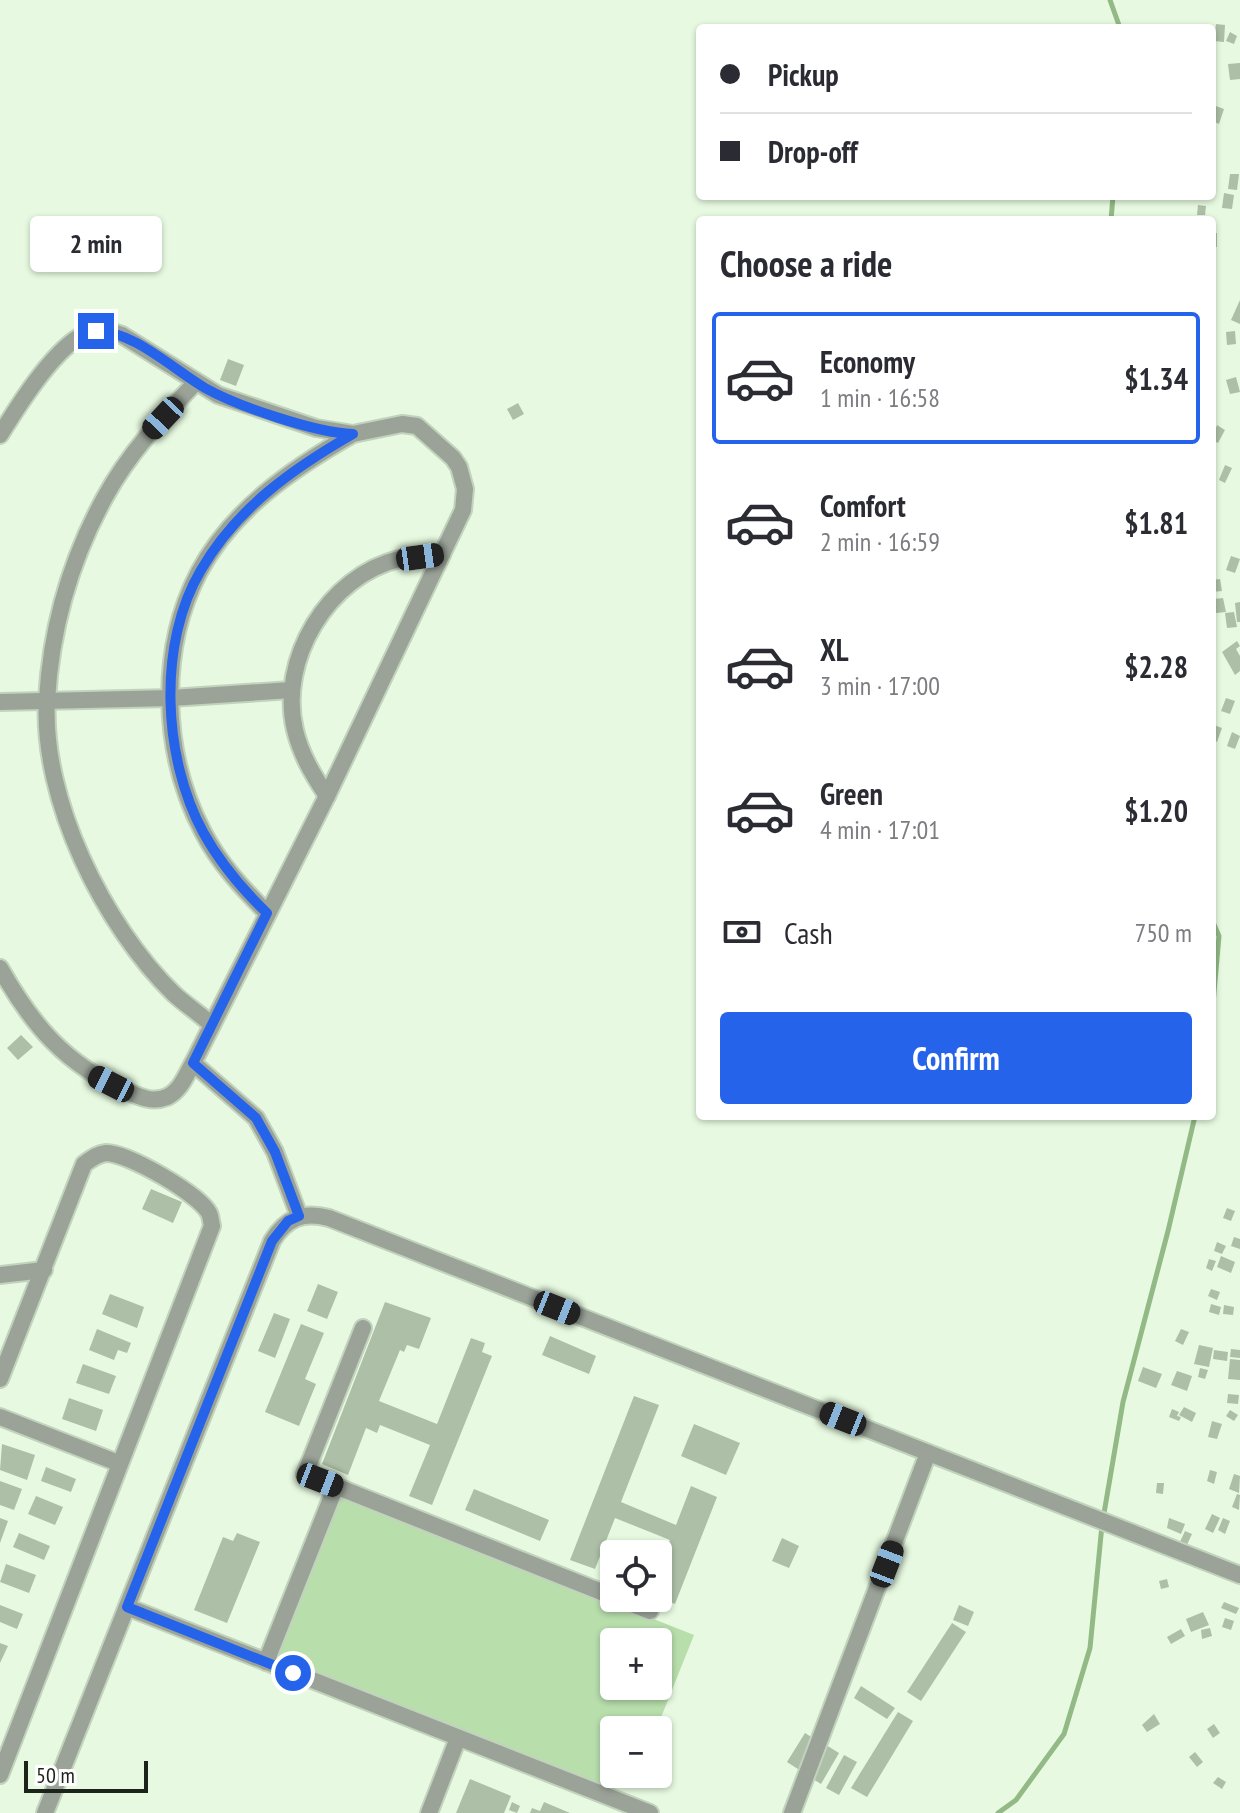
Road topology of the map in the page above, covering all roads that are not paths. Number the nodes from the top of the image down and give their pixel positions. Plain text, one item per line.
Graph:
1 (196, 382) junction
2 (353, 434) junction
3 (0, 435) edge
4 (442, 554) junction
5 (292, 690) junction
6 (171, 698) junction
7 (0, 702) edge
8 (47, 702) junction
9 (327, 796) junction
10 (267, 913) junction
11 (0, 968) edge
12 (212, 1025) junction
13 (193, 1063) junction
14 (299, 1216) junction
15 (44, 1270) junction
16 (0, 1275) edge
17 (363, 1328) dead end
18 (0, 1379) edge
19 (0, 1417) edge
20 (928, 1453) junction
21 (118, 1463) junction
22 (336, 1486) junction
23 (1240, 1575) edge
24 (600, 1591) edge
25 (127, 1607) junction
26 (266, 1662) junction
27 (458, 1738) junction
28 (0, 1775) edge
29 (45, 1813) edge
30 (429, 1813) edge
31 (650, 1813) edge
32 (792, 1813) edge

1 - 2 street
1 - 3 street
1 - 8 street
2 - 4 street
2 - 6 street
4 - 5 street
4 - 9 street
5 - 6 street
5 - 9 street
6 - 8 street
6 - 10 street
7 - 8 street
8 - 12 street
9 - 10 street
10 - 12 street
11 - 13 street
12 - 13 street
13 - 14 street
14 - 20 street
14 - 25 street
15 - 16 street
15 - 18 street
15 - 21 street
17 - 22 street
19 - 21 street
20 - 23 street
20 - 32 street
21 - 28 street
22 - 24 street
22 - 26 street
25 - 26 street
25 - 29 street
26 - 27 street
27 - 30 street
27 - 31 street

